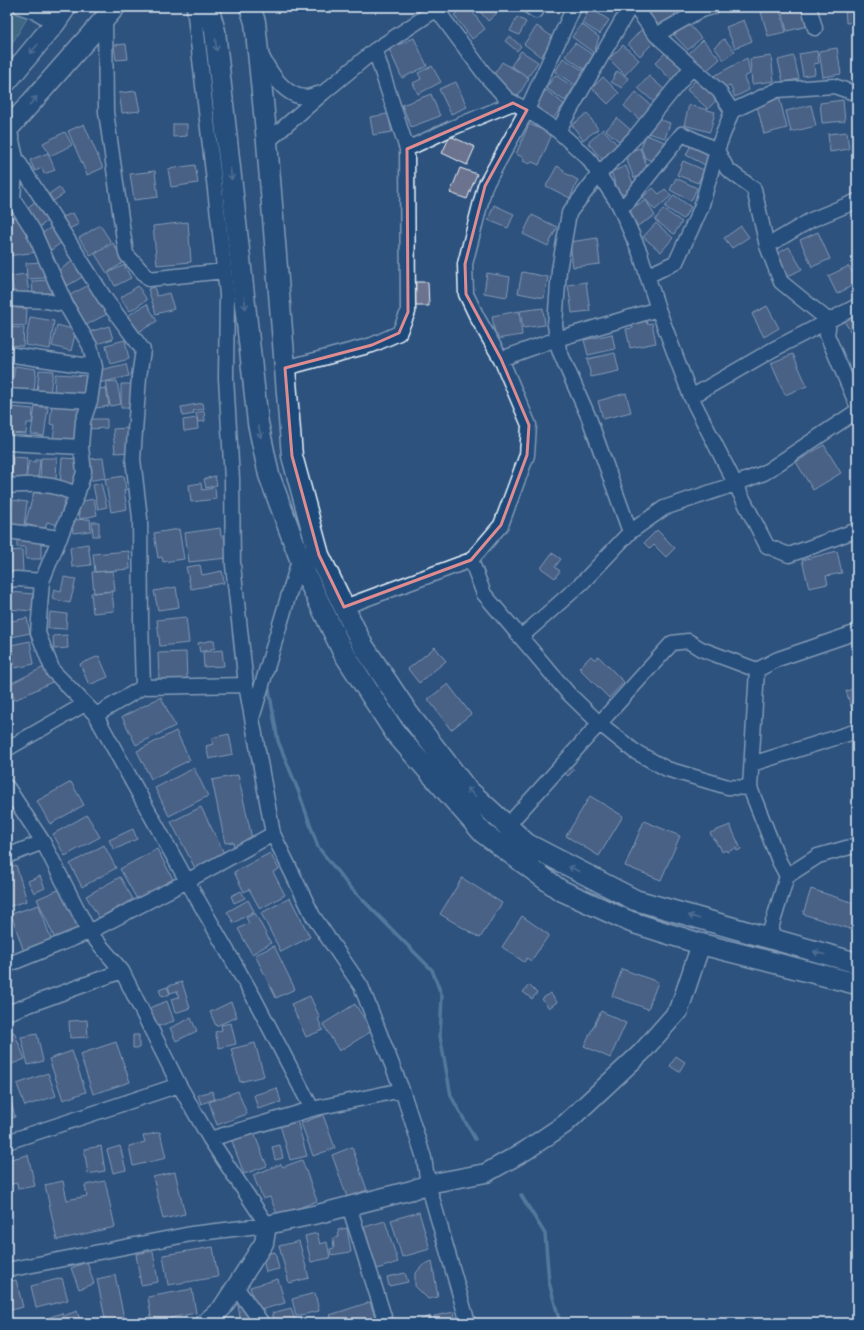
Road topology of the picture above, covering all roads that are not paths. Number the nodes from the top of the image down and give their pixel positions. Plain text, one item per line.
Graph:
1 (20, 7) edge
2 (66, 7) edge
3 (194, 7) edge
4 (208, 7) edge
5 (530, 7) edge
6 (538, 7) edge
7 (574, 7) edge
8 (630, 7) edge
9 (635, 7) edge
10 (712, 7) edge
11 (809, 7) edge
12 (438, 9) edge
13 (113, 10) edge
14 (255, 12) edge
15 (55, 23) junction
16 (815, 28) dead end
17 (656, 35) junction
18 (258, 49) junction
19 (375, 50) junction
20 (692, 67) junction
21 (7, 81) edge
22 (323, 93) junction
23 (857, 94) edge
24 (513, 103) junction
25 (526, 110) junction
26 (732, 111) junction
27 (8, 129) edge
28 (558, 131) junction
29 (267, 142) junction
30 (407, 149) junction
31 (717, 150) junction
32 (16, 158) junction
33 (598, 174) junction
34 (857, 201) edge
35 (10, 204) edge
36 (619, 205) junction
37 (767, 246) junction
38 (224, 271) junction
39 (647, 276) junction
40 (7, 299) edge
41 (66, 305) junction
42 (857, 306) edge
43 (658, 309) junction
44 (829, 321) junction
45 (557, 339) junction
46 (7, 354) edge
47 (500, 359) junction
48 (95, 367) junction
49 (285, 368) junction
50 (7, 396) edge
51 (690, 397) junction
52 (90, 401) junction
53 (857, 405) edge
54 (857, 411) edge
55 (7, 443) edge
56 (81, 447) junction
57 (735, 484) junction
58 (7, 486) edge
59 (77, 496) junction
60 (857, 530) edge
61 (7, 531) edge
62 (630, 532) junction
63 (60, 538) junction
64 (300, 557) junction
65 (471, 560) junction
66 (7, 580) edge
67 (42, 581) junction
68 (344, 607) junction
69 (857, 632) edge
70 (521, 637) junction
71 (757, 670) junction
72 (246, 685) junction
73 (143, 687) junction
74 (85, 704) junction
75 (96, 715) junction
76 (252, 717) junction
77 (599, 723) junction
78 (857, 731) edge
79 (7, 749) edge
80 (752, 764) junction
81 (7, 787) edge
82 (750, 788) junction
83 (507, 826) junction
84 (273, 834) junction
85 (44, 842) junction
86 (857, 845) edge
87 (7, 856) edge
88 (787, 876) junction
89 (187, 881) junction
90 (89, 932) junction
91 (768, 938) junction
92 (701, 944) junction
93 (857, 964) edge
94 (7, 965) edge
95 (122, 971) junction
96 (857, 984) edge
97 (7, 1013) edge
98 (179, 1085) junction
99 (402, 1090) junction
100 (312, 1108) junction
101 (210, 1139) junction
102 (7, 1142) edge
103 (428, 1184) junction
104 (349, 1206) junction
105 (267, 1224) junction
106 (7, 1270) edge
107 (236, 1286) junction
108 (205, 1323) edge
109 (262, 1323) edge
110 (386, 1323) edge
111 (468, 1323) edge

1 - 15 street
2 - 15 main road
3 - 38 street
4 -> 64 main road
5 - 6 street
7 - 25 street
8 - 28 street
9 - 17 street
10 - 17 street
11 - 16 street
12 - 19 street
12 - 24 street
27 -> 13 main road
13 - 38 street
14 - 18 main road
15 -> 21 main road
17 - 20 street
18 - 22 street
18 - 29 main road
19 - 22 street
19 - 30 street
20 - 26 street
20 - 33 street
22 - 29 street
23 - 26 street
24 - 25 street
24 - 30 street
25 - 28 street
25 - 47 street
26 - 31 street
27 - 32 street
28 - 33 street
29 - 49 main road
30 - 49 street
31 - 36 street
31 - 37 street
31 - 39 street
32 - 35 street
32 - 73 street
33 - 36 street
33 - 45 street
34 - 37 street
35 - 41 street
36 - 39 street
37 - 44 street
38 - 72 street
39 - 43 street
40 - 41 street
41 - 48 street
42 - 44 street
43 - 45 street
43 - 51 street
44 - 51 street
44 - 53 street
45 - 47 street
45 - 62 street
46 - 48 street
47 - 65 street
48 - 52 street
49 - 68 main road
50 - 52 street
51 - 57 street
52 - 56 street
54 - 57 street
55 - 56 street
56 - 59 street
57 - 60 street
57 - 62 street
58 - 59 street
59 - 63 street
61 - 63 street
62 - 70 street
63 - 67 street
64 - 76 street
64 - 92 main road
65 - 68 street
65 - 70 street
66 - 67 street
67 - 74 street
83 -> 68 main road
69 - 71 street
70 - 77 street
71 - 77 street
71 - 80 street
72 - 73 street
72 - 76 street
73 - 75 street
74 - 75 street
74 - 79 street
75 - 89 street
76 - 84 street
77 - 82 street
77 - 83 street
78 - 80 street
80 - 82 street
81 - 85 street
82 - 88 street
91 -> 83 main road
84 - 89 street
84 - 99 street
85 - 87 street
85 - 90 street
86 - 88 street
88 - 91 street
89 - 90 street
89 - 100 street
90 - 94 street
90 - 95 street
93 -> 91 main road
92 - 96 main road
92 - 103 street
95 - 97 street
95 - 98 street
98 - 101 street
98 - 102 street
99 - 100 street
99 - 103 street
100 - 101 street
101 - 105 street
103 - 104 street
103 - 111 street
104 - 105 street
104 - 110 street
105 - 106 street
105 - 107 street
107 - 108 street
107 - 109 street

